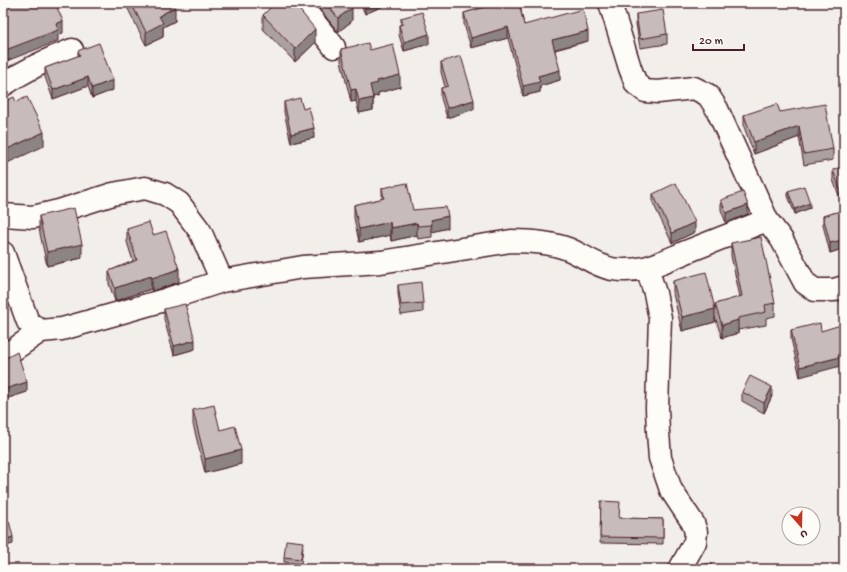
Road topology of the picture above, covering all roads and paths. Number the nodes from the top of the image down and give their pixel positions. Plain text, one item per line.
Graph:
1 (299, 3) edge
2 (610, 3) edge
3 (334, 47) dead end
4 (72, 50) dead end
5 (3, 85) edge
6 (3, 215) edge
7 (768, 220) junction
8 (3, 253) edge
9 (647, 268) junction
10 (222, 281) junction
11 (844, 287) edge
12 (41, 332) junction
13 (3, 355) edge
14 (680, 569) edge

1 - 3 street
2 - 7 street
4 - 5 street
6 - 10 street
7 - 9 street
7 - 11 street
8 - 12 street
9 - 10 street
9 - 14 street
10 - 12 street
12 - 13 street

